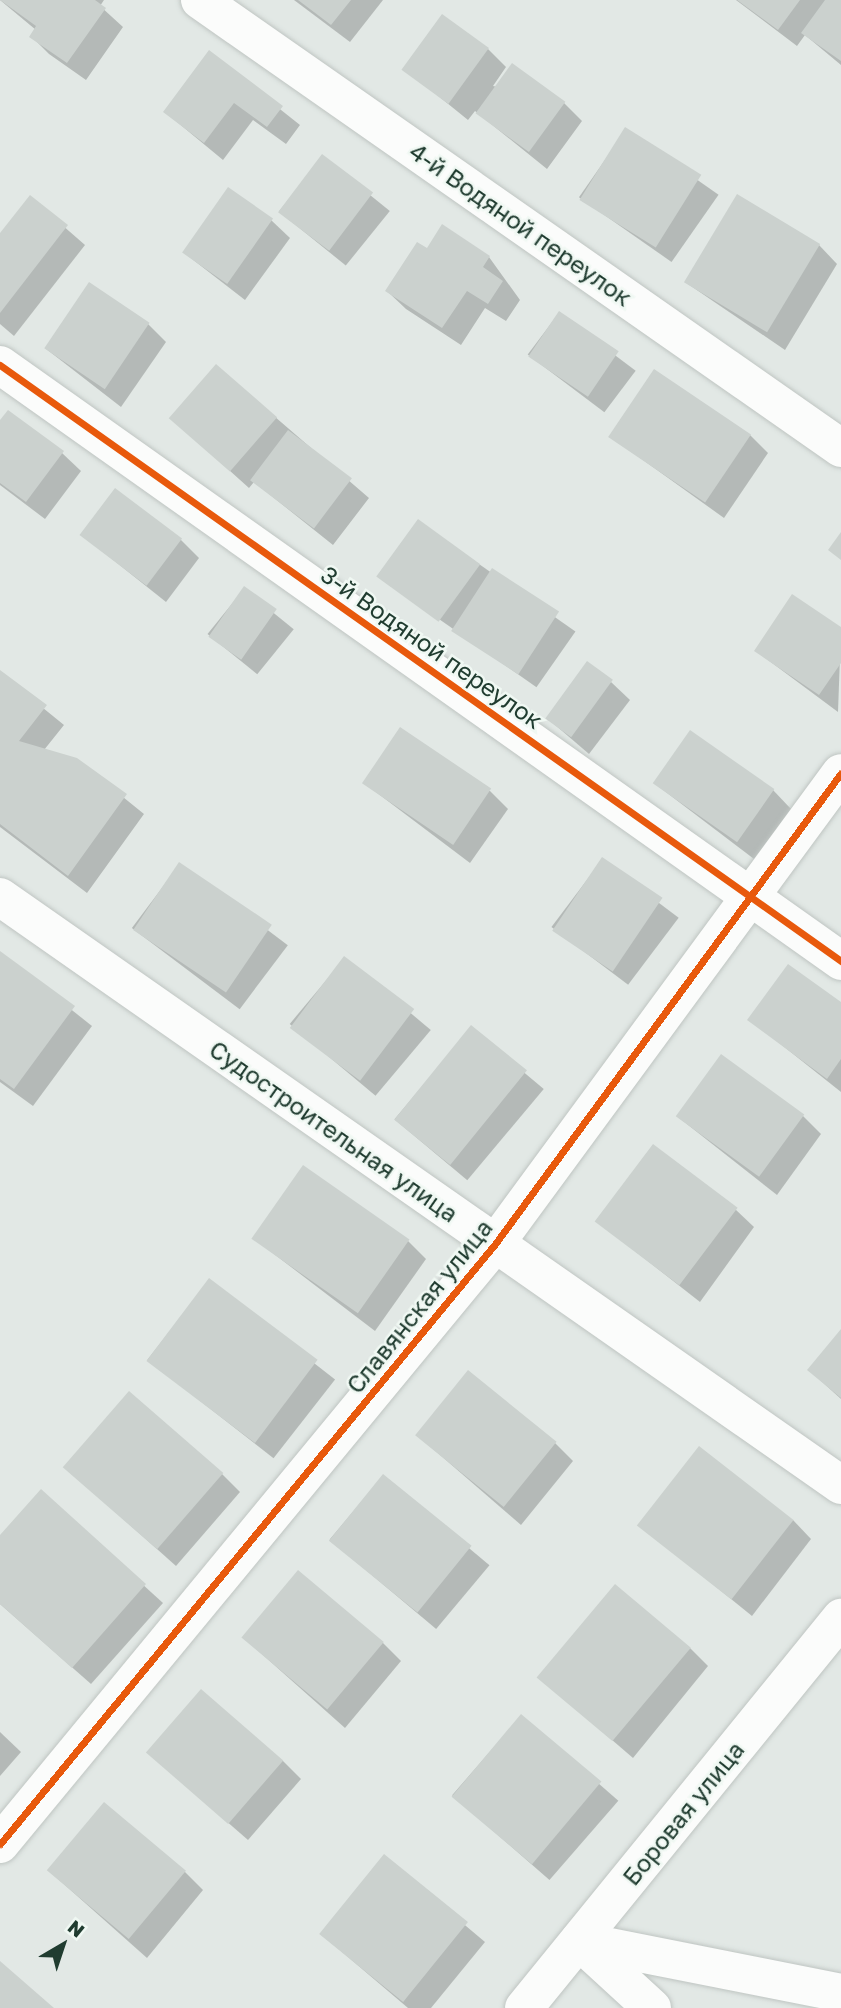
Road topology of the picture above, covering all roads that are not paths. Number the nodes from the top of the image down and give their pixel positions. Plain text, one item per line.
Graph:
1 (200, 0) edge
2 (0, 365) edge
3 (841, 448) edge
4 (841, 773) edge
5 (0, 897) edge
6 (753, 898) junction
7 (841, 961) edge
8 (495, 1244) junction
9 (841, 1485) edge
10 (841, 1618) edge
11 (0, 1844) edge
12 (579, 1941) junction
13 (841, 1993) edge
14 (524, 2008) edge
15 (652, 2008) edge

1 - 3 street, 4-й Водяной переулок
2 - 6 street, 3-й Водяной переулок
4 - 6 street, Славянская улица
5 - 8 street, Судостроительная улица
6 - 7 street, 3-й Водяной переулок
6 - 8 street, Славянская улица
8 - 9 street, Судостроительная улица
8 - 11 street, Славянская улица
10 - 12 street, Боровая улица
12 - 13 street
12 - 14 street, Боровая улица
12 - 15 street

